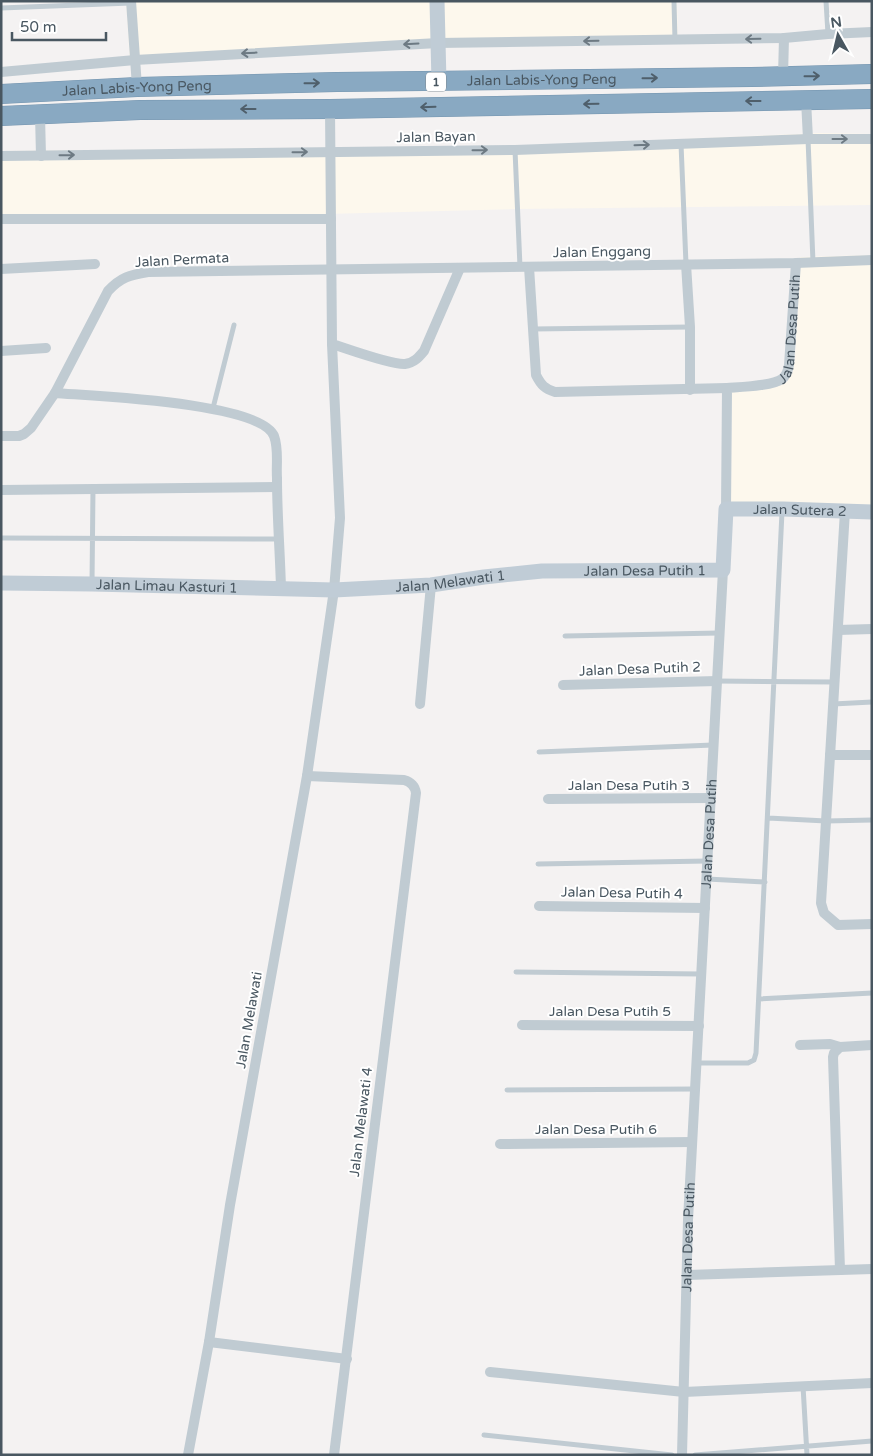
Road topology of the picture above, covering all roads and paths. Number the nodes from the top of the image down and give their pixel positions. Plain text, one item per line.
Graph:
1 (437, 1) edge
2 (674, 1) edge
3 (826, 1) edge
4 (131, 2) edge
5 (1, 8) edge
6 (872, 32) edge
7 (828, 34) junction
8 (784, 38) junction
9 (675, 40) junction
10 (438, 43) junction
11 (135, 60) junction
12 (1, 72) edge
13 (872, 74) edge
14 (783, 76) junction
15 (612, 78) junction
16 (440, 82) junction
17 (137, 87) junction
18 (1, 94) edge
19 (872, 99) edge
20 (806, 100) junction
21 (616, 103) junction
22 (330, 109) junction
23 (40, 115) junction
24 (1, 116) edge
25 (808, 139) junction
26 (872, 139) edge
27 (681, 144) junction
28 (515, 150) junction
29 (331, 152) junction
30 (1, 156) edge
31 (41, 156) junction
32 (1, 219) edge
33 (331, 219) junction
34 (872, 260) edge
35 (796, 262) junction
36 (813, 262) junction
37 (95, 264) dead end
38 (686, 264) junction
39 (525, 267) junction
40 (460, 268) junction
41 (1, 269) edge
42 (332, 270) junction
43 (234, 325) dead end
44 (690, 327) junction
45 (533, 329) junction
46 (332, 344) junction
47 (46, 348) dead end
48 (1, 350) edge
49 (726, 388) junction
50 (690, 390) junction
51 (54, 393) junction
52 (213, 408) junction
53 (1, 436) edge
54 (277, 488) junction
55 (93, 489) junction
56 (1, 490) edge
57 (726, 509) junction
58 (783, 509) junction
59 (845, 511) junction
60 (872, 512) edge
61 (1, 538) edge
62 (92, 539) junction
63 (280, 539) junction
64 (723, 570) junction
65 (566, 571) joint
66 (1, 583) edge
67 (92, 584) junction
68 (431, 585) junction
69 (280, 588) junction
70 (334, 590) junction
71 (872, 628) edge
72 (838, 630) junction
73 (720, 633) junction
74 (564, 636) dead end
75 (717, 681) junction
76 (774, 682) junction
77 (835, 682) junction
78 (563, 685) dead end
79 (872, 702) edge
80 (420, 704) dead end
81 (834, 704) junction
82 (714, 745) junction
83 (539, 752) dead end
84 (830, 755) junction
85 (872, 755) edge
86 (307, 776) junction
87 (711, 798) junction
88 (548, 799) dead end
89 (768, 818) junction
90 (872, 820) edge
91 (826, 821) junction
92 (708, 861) junction
93 (538, 864) dead end
94 (707, 879) junction
95 (765, 882) junction
96 (539, 906) dead end
97 (705, 908) junction
98 (872, 924) edge
99 (516, 972) dead end
100 (702, 974) junction
101 (872, 993) edge
102 (759, 999) junction
103 (522, 1025) dead end
104 (699, 1026) junction
105 (800, 1044) dead end
106 (872, 1045) edge
107 (840, 1047) junction
108 (697, 1063) junction
109 (695, 1089) junction
110 (507, 1090) dead end
111 (692, 1142) junction
112 (500, 1144) dead end
113 (872, 1269) edge
114 (840, 1270) junction
115 (687, 1275) junction
116 (209, 1342) junction
117 (346, 1359) junction
118 (490, 1372) dead end
119 (872, 1383) edge
120 (803, 1386) junction
121 (684, 1392) junction
122 (484, 1435) dead end
123 (872, 1441) edge
124 (806, 1446) junction
125 (188, 1455) edge
126 (334, 1455) edge
127 (672, 1455) edge
128 (682, 1455) edge
129 (696, 1455) edge
130 (807, 1455) edge

1 - 10 street
2 - 9 lane
3 - 7 lane
4 - 5 lane
4 - 11 street
6 - 7 street
7 - 8 street
8 -> 9 street
8 - 14 street
9 -> 10 street
10 -> 11 street
10 - 16 street
11 - 12 street
11 - 17 street
14 -> 13 highway, Jalan Labis-Yong Peng / 1
15 -> 14 highway, Jalan Labis-Yong Peng / 1
15 - 16 highway, Jalan Labis-Yong Peng / 1
15 - 21 highway
17 -> 16 highway, Jalan Labis-Yong Peng / 1
17 - 18 highway, Jalan Labis-Yong Peng / 1
19 - 20 highway, Jalan Labis-Yong Peng / 1
20 -> 21 highway, Jalan Labis-Yong Peng / 1
20 - 25 street
21 -> 22 highway, Jalan Labis-Yong Peng / 1
22 -> 23 highway, Jalan Labis-Yong Peng / 1
22 - 29 street, Jalan Melawati
23 - 24 highway, Jalan Labis-Yong Peng / 1
23 - 31 street
25 -> 26 street, Jalan Bayan
25 - 27 street, Jalan Bayan
25 - 36 lane
28 -> 27 street, Jalan Bayan
27 - 38 lane
29 -> 28 street, Jalan Bayan
28 - 39 lane
31 -> 29 street, Jalan Bayan
29 - 33 street, Jalan Melawati
30 - 31 street, Jalan Bayan
32 - 33 street
33 - 42 street, Jalan Melawati
34 - 36 street, Jalan Enggang
35 - 36 street, Jalan Enggang
35 - 38 street, Jalan Enggang
35 - 49 street, Jalan Desa Putih
37 - 41 street
38 - 39 street, Jalan Enggang
38 - 44 street
39 - 40 street, Jalan Enggang
39 - 45 street
40 - 42 street, Jalan Enggang
40 - 46 street
42 - 46 street, Jalan Melawati
42 - 51 street, Jalan Permata
43 - 52 lane
44 - 45 lane
44 - 50 street
45 - 50 street
46 - 70 street, Jalan Melawati
47 - 48 street
49 - 50 street
49 - 57 street, Jalan Desa Putih
51 - 52 street
51 - 53 street, Jalan Permata
52 - 54 street
54 - 55 street
54 - 63 street
55 - 56 street
55 - 62 lane
57 - 58 street, Jalan Sutera 2
57 - 64 street, Jalan Desa Putih
58 - 59 street, Jalan Sutera 2
58 - 76 lane
59 - 60 street, Jalan Sutera 2
59 - 72 street
61 - 62 lane
62 - 63 lane
62 - 67 lane
63 - 69 street
64 - 65 street, Jalan Desa Putih 1
64 - 73 street, Jalan Desa Putih
65 - 68 street, Jalan Melawati 1
66 - 67 street, Jalan Limau Kasturi 1
67 - 69 street, Jalan Limau Kasturi 1
68 - 70 street, Jalan Melawati 1
68 - 80 street
69 - 70 street, Jalan Limau Kasturi 1
70 - 86 street, Jalan Melawati
71 - 72 street
72 - 77 street
73 - 74 lane
73 - 75 street, Jalan Desa Putih
75 - 76 lane
75 - 78 street, Jalan Desa Putih 2
75 - 82 street, Jalan Desa Putih
76 - 77 lane
76 - 89 lane
77 - 81 street
79 - 81 lane
81 - 84 street
82 - 83 lane
82 - 87 street, Jalan Desa Putih
84 - 85 street
84 - 91 street
86 - 116 street, Jalan Melawati
86 - 117 street, Jalan Melawati 4
87 - 88 street, Jalan Desa Putih 3
87 - 92 street, Jalan Desa Putih
89 - 91 lane
89 - 95 lane
90 - 91 lane
91 - 98 street
92 - 93 lane
92 - 94 street, Jalan Desa Putih
94 - 95 lane
94 - 97 street, Jalan Desa Putih
95 - 102 lane
96 - 97 street, Jalan Desa Putih 4
97 - 100 street, Jalan Desa Putih
99 - 100 lane
100 - 104 street, Jalan Desa Putih
101 - 102 lane
102 - 108 lane
103 - 104 street, Jalan Desa Putih 5
104 - 108 street, Jalan Desa Putih
105 - 107 street
106 - 107 street
107 - 114 street
108 - 109 street, Jalan Desa Putih
109 - 110 lane
109 - 111 street, Jalan Desa Putih
111 - 112 street, Jalan Desa Putih 6
111 - 115 street, Jalan Desa Putih
113 - 114 street
114 - 115 street
115 - 121 street, Jalan Desa Putih
116 - 117 street
116 - 125 street, Jalan Melawati
117 - 126 street, Jalan Melawati 4
118 - 121 street
119 - 120 street
120 - 121 street
120 - 124 lane
121 - 128 street, Jalan Desa Putih
122 - 127 lane
123 - 124 lane
124 - 129 lane
124 - 130 lane

